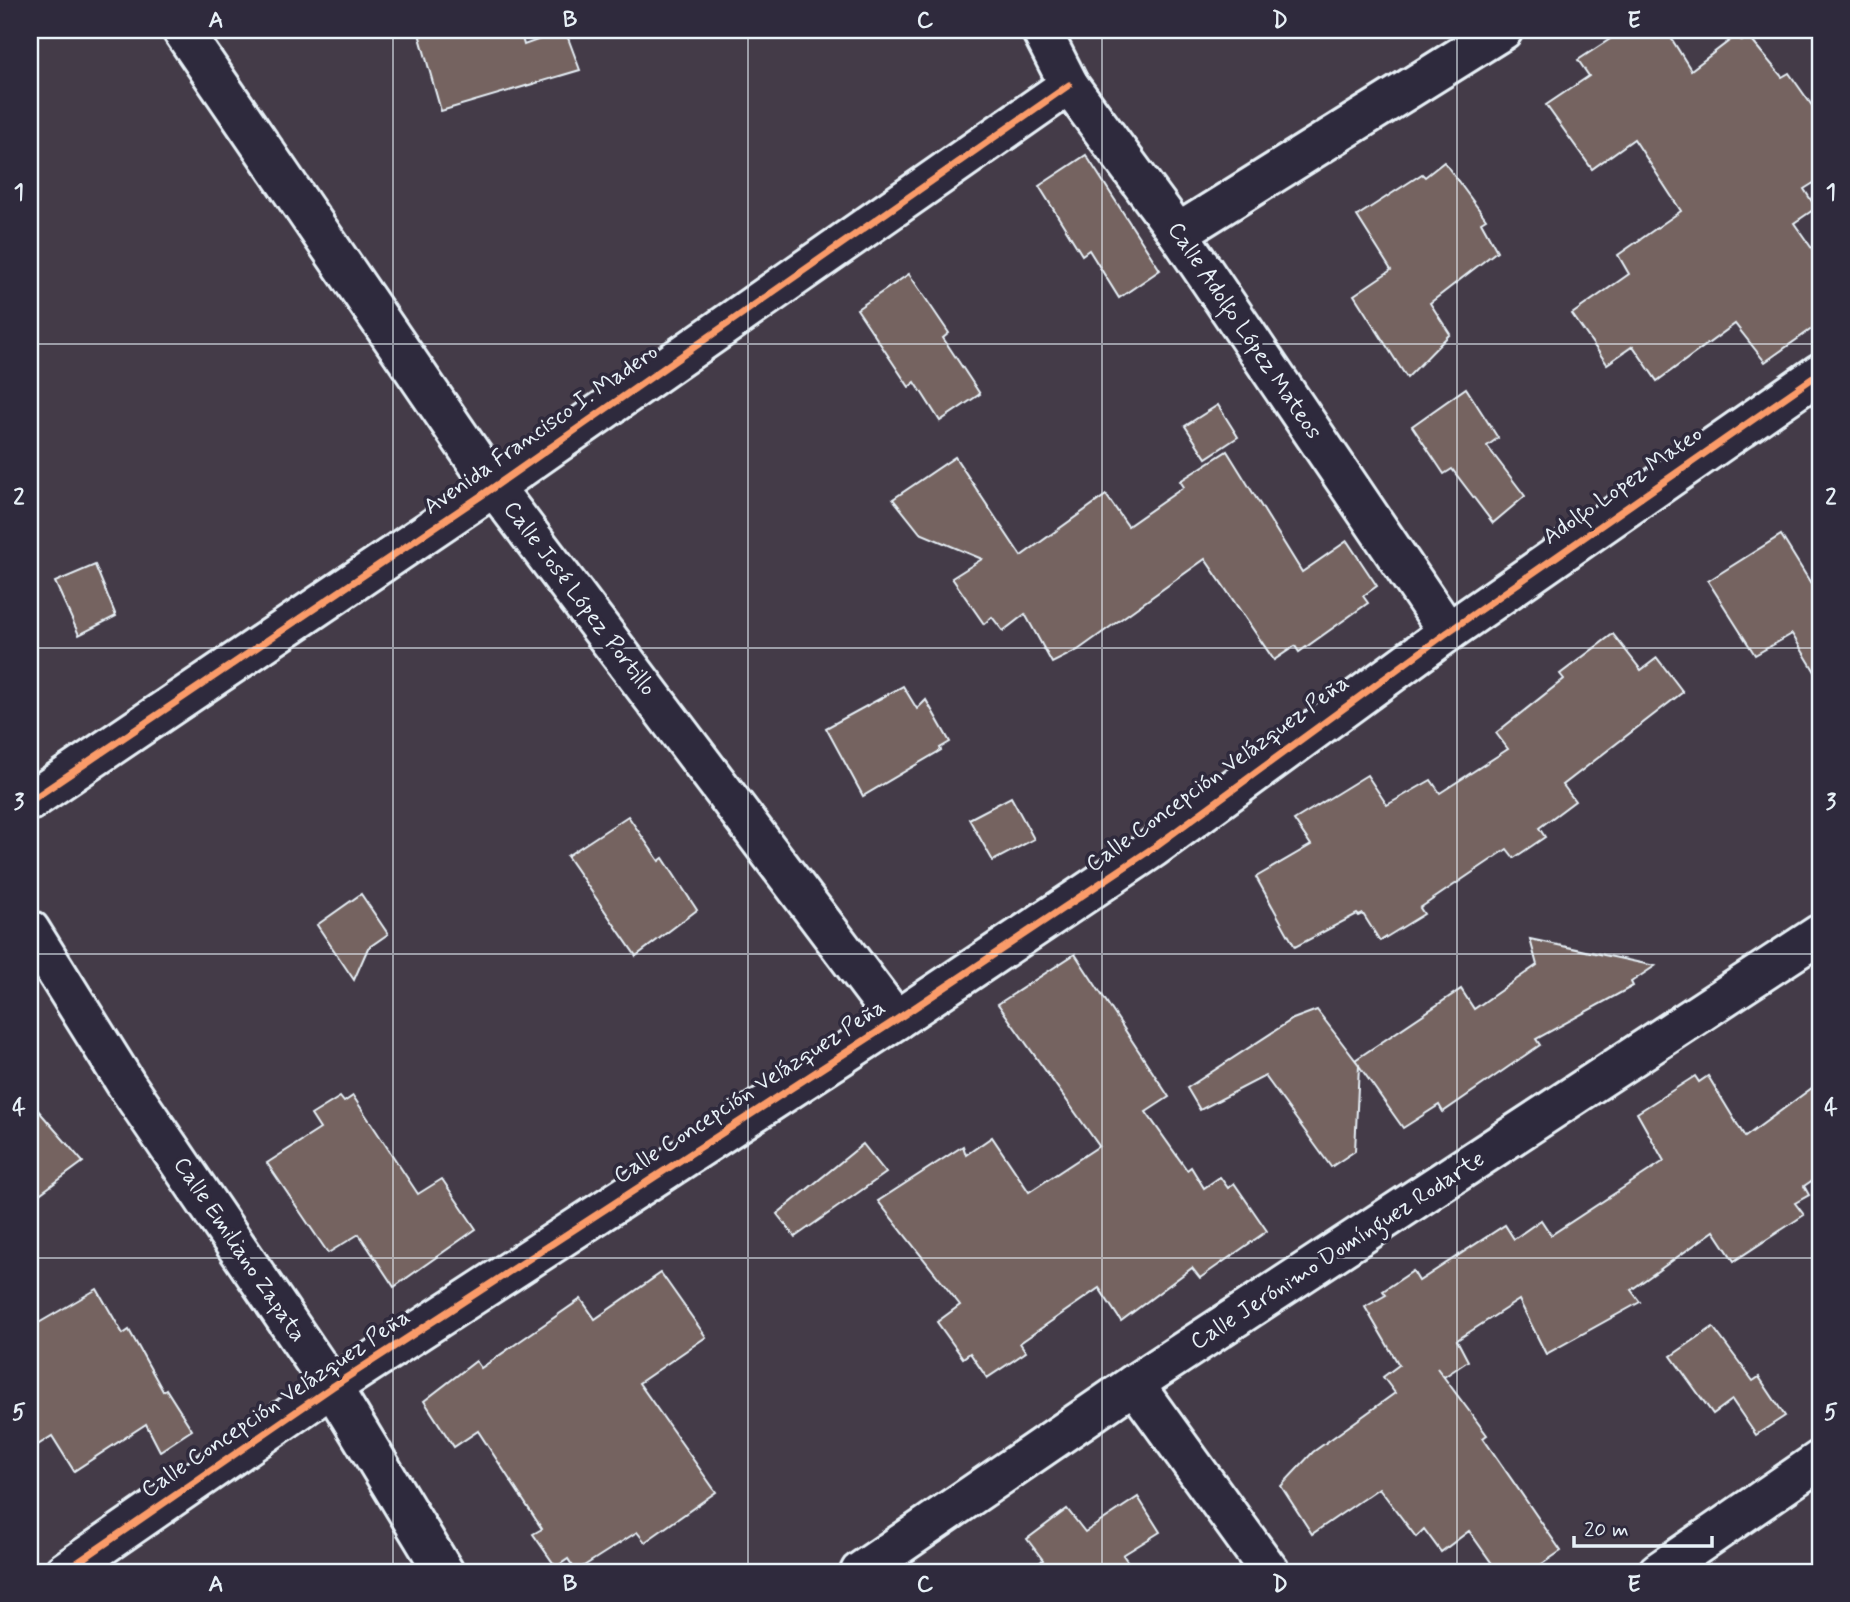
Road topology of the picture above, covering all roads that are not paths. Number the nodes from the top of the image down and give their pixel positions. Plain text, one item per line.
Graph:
1 (182, 30) edge
2 (1041, 30) edge
3 (1503, 30) edge
4 (1069, 85) junction
5 (1178, 233) junction
6 (1820, 373) edge
7 (494, 487) junction
8 (1448, 632) junction
9 (30, 801) edge
10 (30, 930) edge
11 (1820, 934) edge
12 (896, 1020) junction
13 (1135, 1384) junction
14 (332, 1387) junction
15 (1820, 1460) edge
16 (64, 1572) edge
17 (444, 1572) edge
18 (860, 1572) edge
19 (1270, 1572) edge
20 (1658, 1572) edge

1 - 7 street, Calle José López Portillo
2 - 4 street, Calle Adolfo López Mateos
3 - 5 street
4 - 5 street, Calle Adolfo López Mateos
4 - 7 street, Avenida Francisco I. Madero
5 - 8 street, Calle Adolfo López Mateos
6 - 8 street, Adolfo Lopez Mateo
7 - 9 street, Avenida Francisco I. Madero
7 - 12 street, Calle José López Portillo
8 - 12 street, Calle Concepción Velázquez Peña
10 - 14 street, Calle Emiliano Zapata
11 - 13 street, Calle Jerónimo Domínguez Rodarte
12 - 14 street, Calle Concepción Velázquez Peña
13 - 18 street, Calle Jerónimo Domínguez Rodarte
13 - 19 street
14 - 16 street, Calle Concepción Velázquez Peña
14 - 17 street, Calle Emiliano Zapata
15 - 20 street

